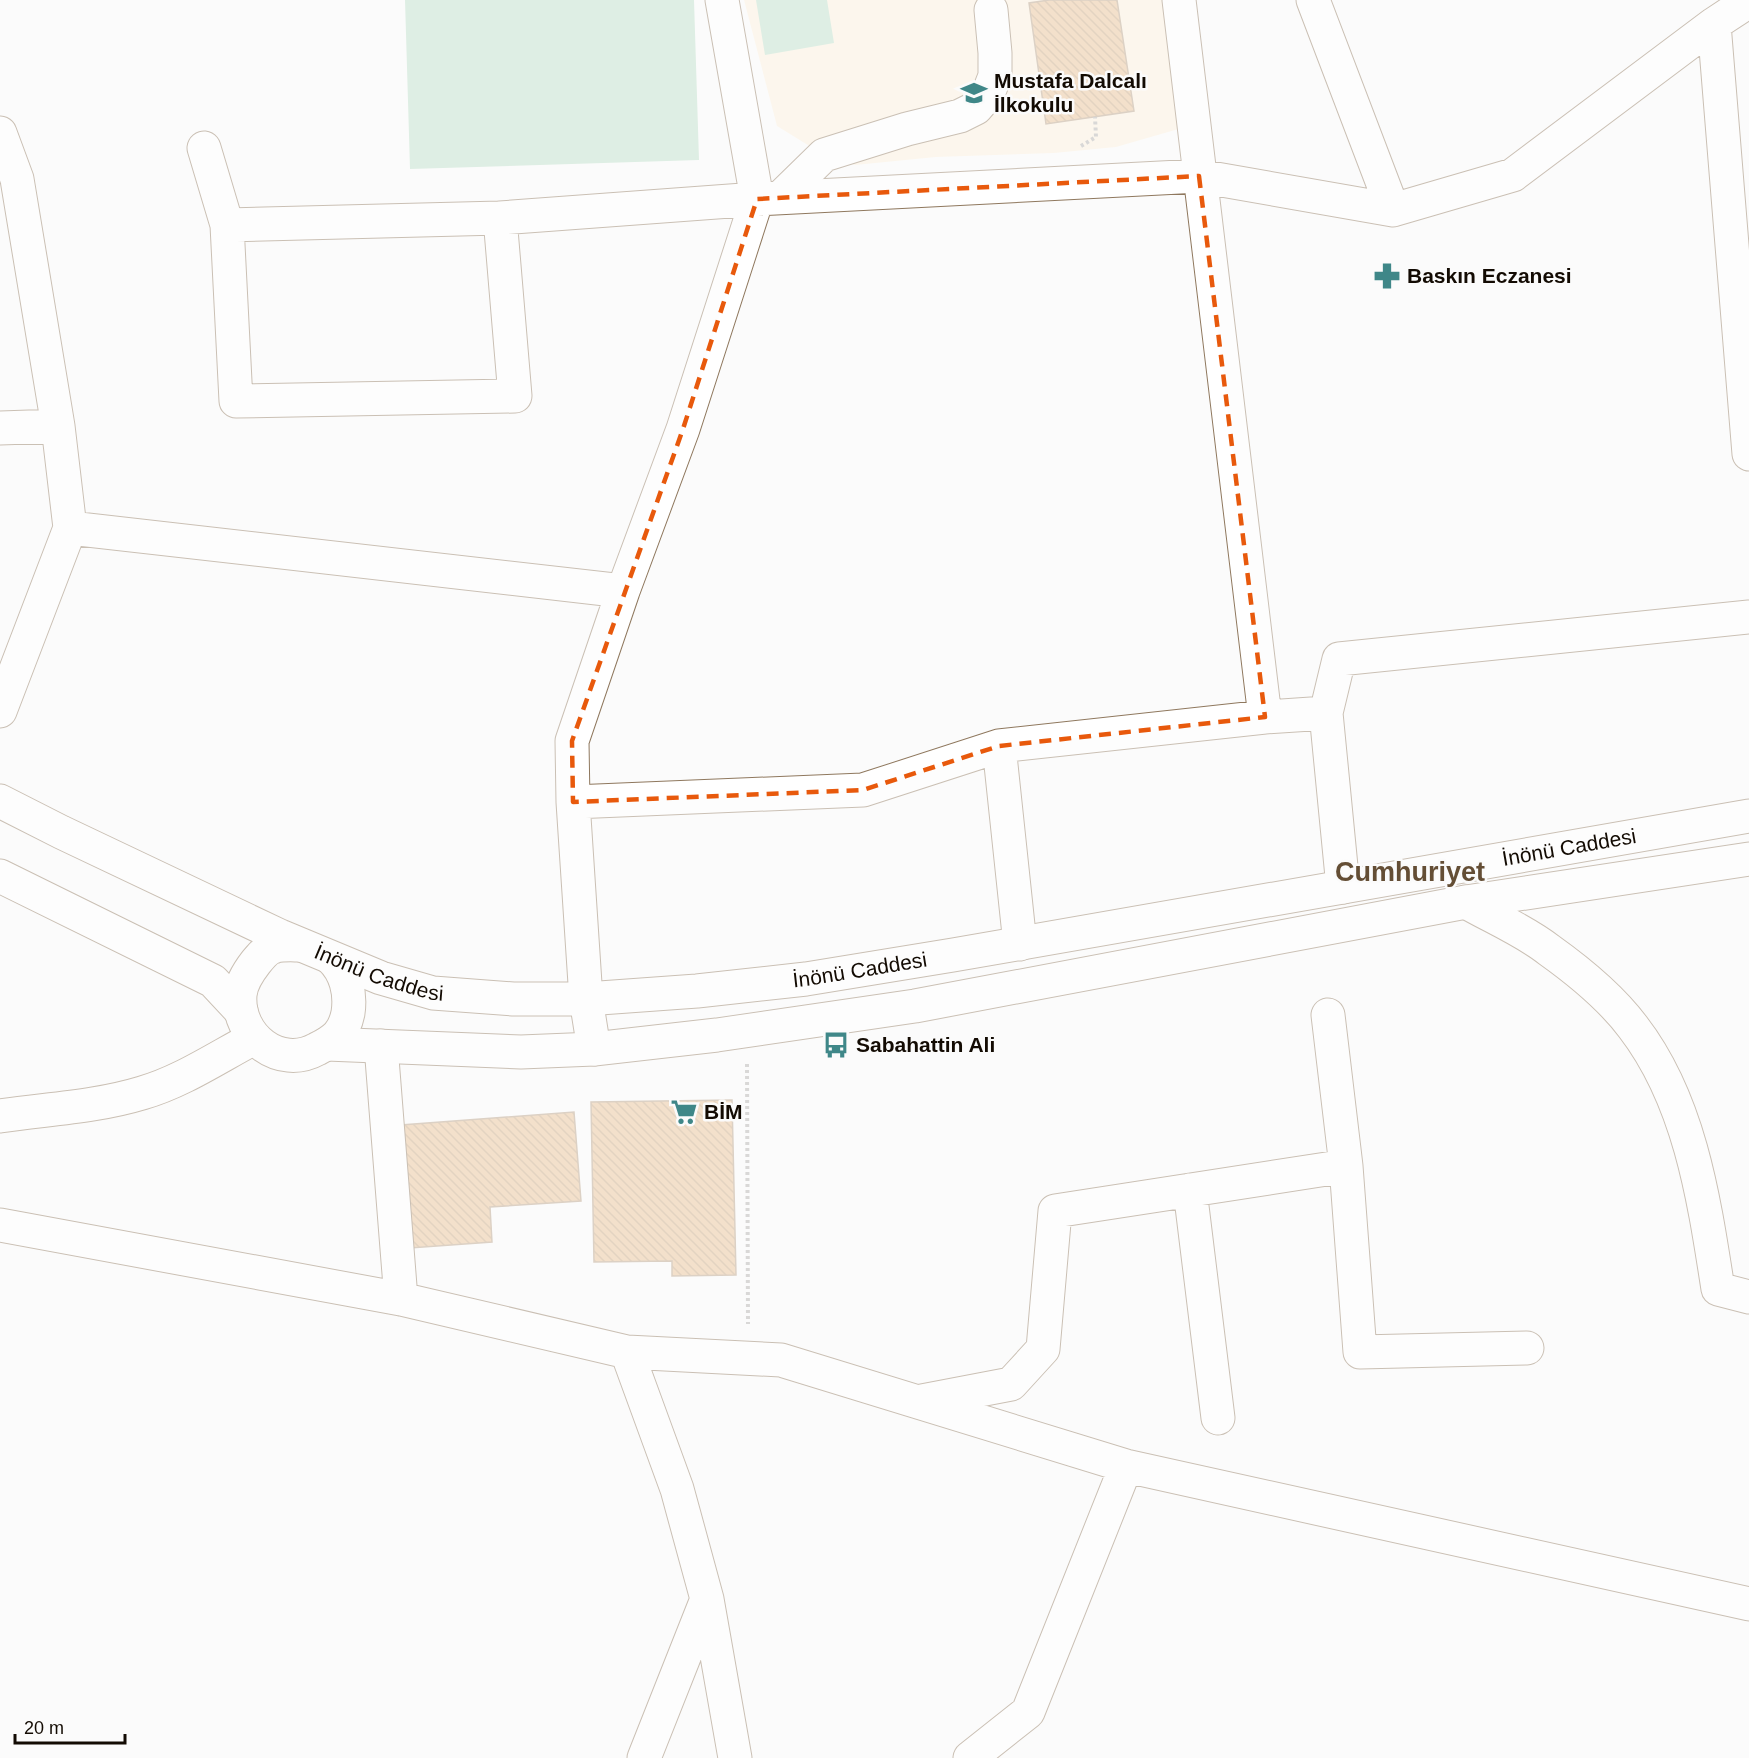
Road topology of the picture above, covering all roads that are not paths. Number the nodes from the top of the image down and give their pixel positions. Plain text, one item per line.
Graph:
1 (722, 0) edge
2 (1179, 0) edge
3 (1313, 0) edge
4 (1749, 1) edge
5 (991, 9) dead end
6 (1714, 24) junction
7 (0, 133) edge
8 (204, 148) dead end
9 (1199, 176) junction
10 (769, 198) junction
11 (1393, 210) junction
12 (500, 218) junction
13 (227, 225) junction
14 (58, 426) junction
15 (0, 428) edge
16 (1749, 454) edge
17 (70, 528) junction
18 (623, 591) junction
19 (1749, 617) edge
20 (0, 711) edge
21 (1326, 713) junction
22 (1265, 717) junction
23 (999, 746) junction
24 (0, 801) edge
25 (573, 802) junction
26 (1749, 816) edge
27 (1749, 859) edge
28 (0, 876) edge
29 (1343, 887) junction
30 (1466, 902) junction
31 (1020, 944) junction
32 (300, 945) junction
33 (331, 958) junction
34 (586, 999) junction
35 (1328, 1015) dead end
36 (248, 1025) junction
37 (327, 1044) junction
38 (381, 1046) junction
39 (594, 1049) junction
40 (0, 1116) edge
41 (1346, 1166) junction
42 (1190, 1190) junction
43 (0, 1226) edge
44 (1749, 1297) edge
45 (401, 1299) junction
46 (1527, 1348) dead end
47 (627, 1352) junction
48 (918, 1402) junction
49 (1218, 1418) dead end
50 (1126, 1466) junction
51 (707, 1599) junction
52 (1749, 1604) edge
53 (644, 1758) edge
54 (735, 1758) edge
55 (970, 1758) edge

1 - 10 street
2 - 9 street
3 - 11 street
4 - 6 street
5 - 10 street
6 - 11 street
6 - 16 street
7 - 14 street
8 - 13 street
9 - 10 street
9 - 11 street
9 - 22 street
10 - 12 street
10 - 18 street
12 - 13 street
12 - 13 street
14 - 15 street
14 - 17 street
17 - 18 street
17 - 20 street
18 - 25 street
19 - 21 street
21 - 22 street
21 - 29 street
22 - 23 street
23 - 25 street
23 - 31 street
24 - 32 street, İnönü Caddesi
25 - 34 street
26 - 29 street, İnönü Caddesi
27 - 30 street, İnönü Caddesi
28 - 36 street
29 - 31 street, İnönü Caddesi
30 - 39 street, İnönü Caddesi
30 - 44 street
31 - 34 street, İnönü Caddesi
32 - 33 street, İnönü Caddesi
32 - 36 street
33 - 34 street, İnönü Caddesi
33 - 37 street
34 - 39 street
35 - 41 street
36 - 37 street
36 - 40 street
37 - 38 street, İnönü Caddesi
38 - 39 street, İnönü Caddesi
38 - 45 street
41 - 42 street
41 - 46 street
42 - 48 street
42 - 49 street
43 - 45 street
45 - 47 street
47 - 48 street
47 - 51 street
48 - 50 street
50 - 52 street
50 - 55 street
51 - 53 street
51 - 54 street

